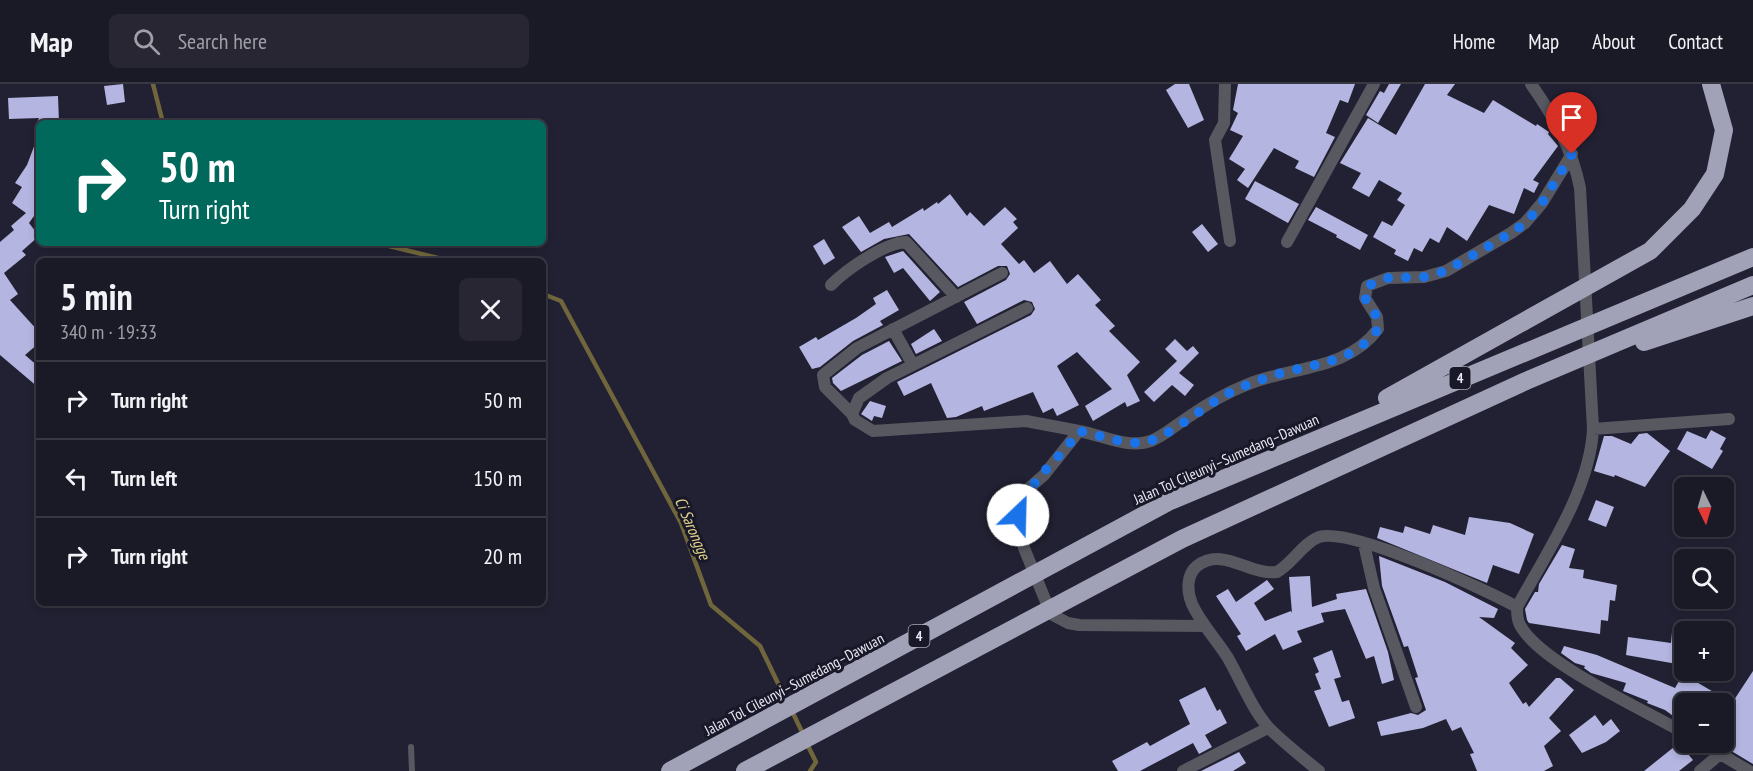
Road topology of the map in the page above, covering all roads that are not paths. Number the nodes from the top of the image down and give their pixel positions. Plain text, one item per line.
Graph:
1 (1225, 84) edge
2 (1374, 84) edge
3 (1531, 84) edge
4 (1711, 84) edge
5 (1572, 154) junction
6 (1230, 241) dead end
7 (1287, 242) dead end
8 (1753, 257) edge
9 (1002, 273) dead end
10 (831, 285) dead end
11 (1753, 285) edge
12 (956, 297) junction
13 (1753, 306) edge
14 (1027, 308) dead end
15 (893, 329) junction
16 (913, 365) junction
17 (1526, 381) junction
18 (852, 414) junction
19 (1729, 419) dead end
20 (1593, 425) junction
21 (1079, 431) junction
22 (1312, 440) junction
23 (1364, 544) junction
24 (1516, 607) junction
25 (1205, 626) junction
26 (1416, 707) dead end
27 (1268, 728) junction
28 (1674, 728) edge
29 (411, 747) dead end
30 (1719, 754) joint
31 (412, 771) edge
32 (670, 771) edge
33 (746, 771) edge
34 (1183, 771) edge
35 (1319, 771) edge
36 (1700, 771) edge
37 (1749, 771) edge

1 - 6 street
2 - 7 street
3 - 5 street
4 - 22 highway
5 - 20 street
5 - 21 street
8 - 22 highway, Jalan Tol Cileunyi–Sumedang–Dawuan / 4
9 - 12 street
10 - 12 street
11 - 17 highway, 4
12 - 15 street
13 - 17 highway
14 - 16 street
15 - 16 street
15 - 18 street
16 - 18 street
17 - 33 highway, 4
18 - 21 street
19 - 20 street
20 - 24 street
21 - 25 street
22 - 32 highway, Jalan Tol Cileunyi–Sumedang–Dawuan / 4
23 - 24 street
23 - 25 street
23 - 26 street
24 - 28 street
25 - 27 street
27 - 34 street
27 - 35 street
29 - 31 lane
30 - 36 street
30 - 37 street

